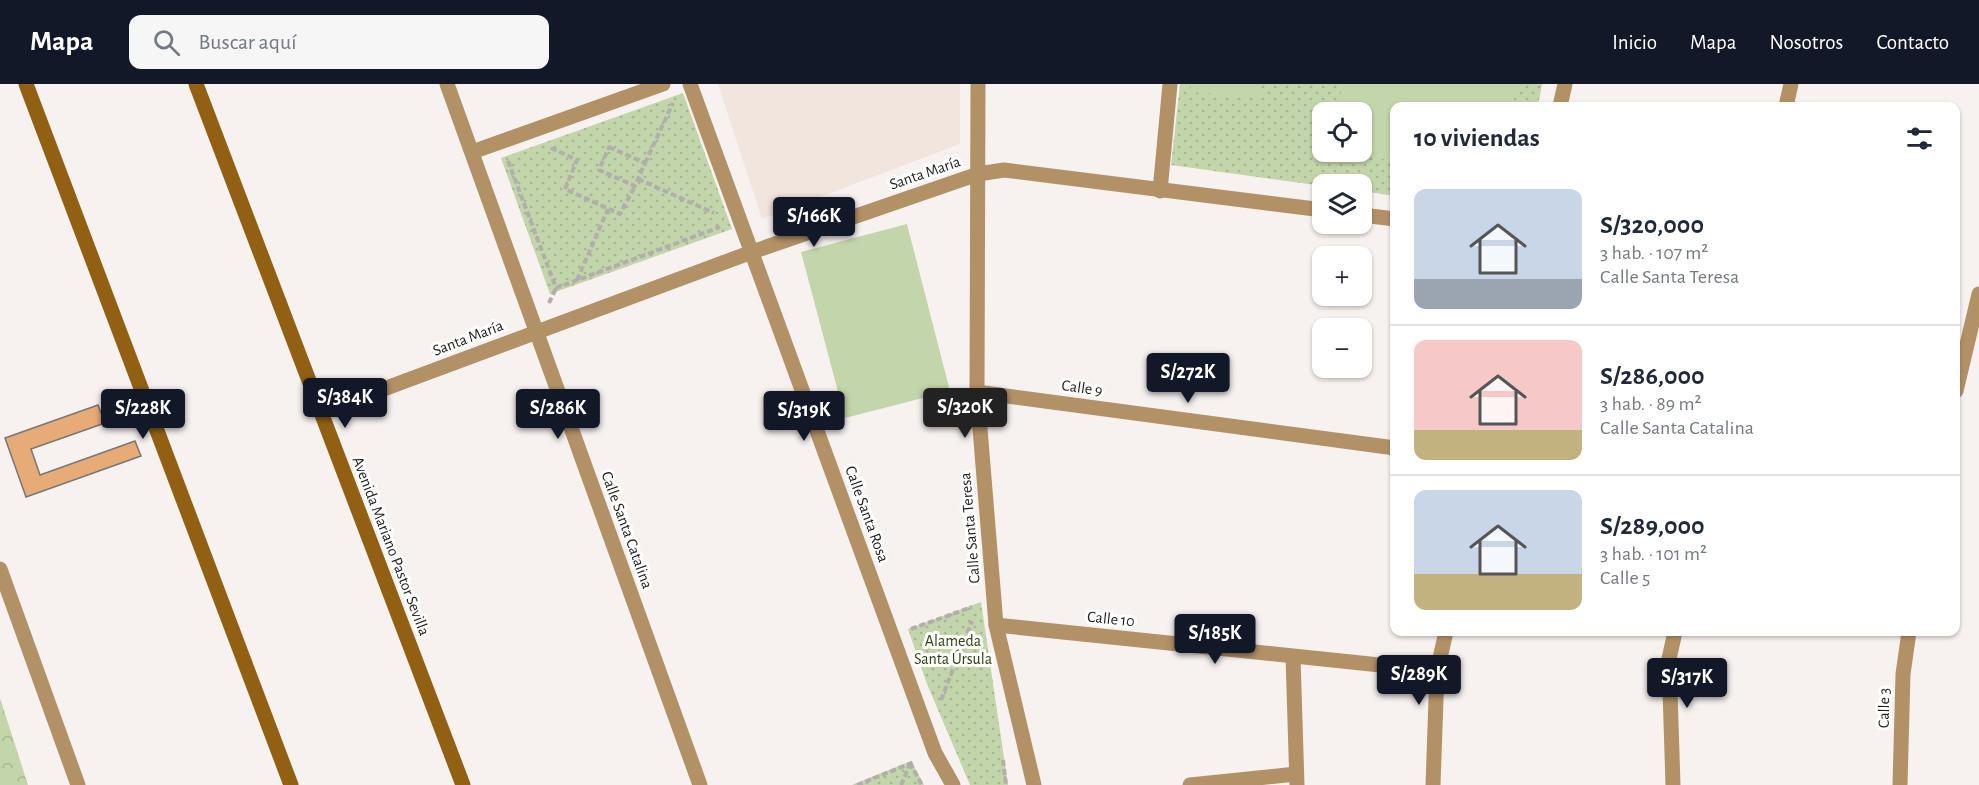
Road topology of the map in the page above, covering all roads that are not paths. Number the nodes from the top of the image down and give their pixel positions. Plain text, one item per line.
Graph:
1 (26, 84) edge
2 (196, 84) edge
3 (447, 84) edge
4 (663, 84) edge
5 (690, 84) edge
6 (978, 84) edge
7 (1170, 84) edge
8 (1564, 84) edge
9 (1791, 84) edge
10 (1561, 102) edge
11 (1787, 102) edge
12 (472, 152) junction
13 (978, 174) junction
14 (1160, 190) junction
15 (1312, 209) edge
16 (1372, 216) edge
17 (1390, 218) edge
18 (752, 252) junction
19 (1979, 294) edge
20 (536, 331) junction
21 (1960, 373) edge
22 (977, 392) junction
23 (322, 412) junction
24 (1390, 447) edge
25 (0, 569) edge
26 (996, 625) junction
27 (1445, 636) edge
28 (1674, 636) edge
29 (1908, 636) edge
30 (1293, 657) junction
31 (1437, 672) junction
32 (1296, 779) edge
33 (78, 785) edge
34 (291, 785) edge
35 (463, 785) edge
36 (700, 785) edge
37 (953, 785) edge
38 (1034, 785) edge
39 (1190, 785) edge
40 (1433, 785) edge
41 (1672, 785) edge
42 (1900, 785) edge

1 - 34 main road
2 - 23 main road, Avenida Mariano Pastor Sevilla
3 - 12 street, Calle Santa Catalina
4 - 12 street
5 - 18 street, Calle Santa Rosa
6 - 13 street, Calle Santa Teresa
7 - 14 street
8 - 10 street
9 - 11 street
12 - 20 street, Calle Santa Catalina
13 - 14 street, Santa María
13 - 18 street, Santa María
13 - 22 street, Calle Santa Teresa
14 - 15 street, Santa María
16 - 17 street
18 - 20 street, Santa María
18 - 37 street, Calle Santa Rosa
19 - 21 street
20 - 23 street, Santa María
20 - 36 street, Calle Santa Catalina
22 - 24 street, Calle 9
22 - 26 street, Calle Santa Teresa
23 - 35 main road, Avenida Mariano Pastor Sevilla
25 - 33 street
26 - 30 street, Calle 10
26 - 38 street, Calle Santa Teresa
27 - 31 street
28 - 41 street
29 - 42 street, Calle 3
30 - 31 street, Calle 10
30 - 32 street
31 - 40 street
32 - 39 street

